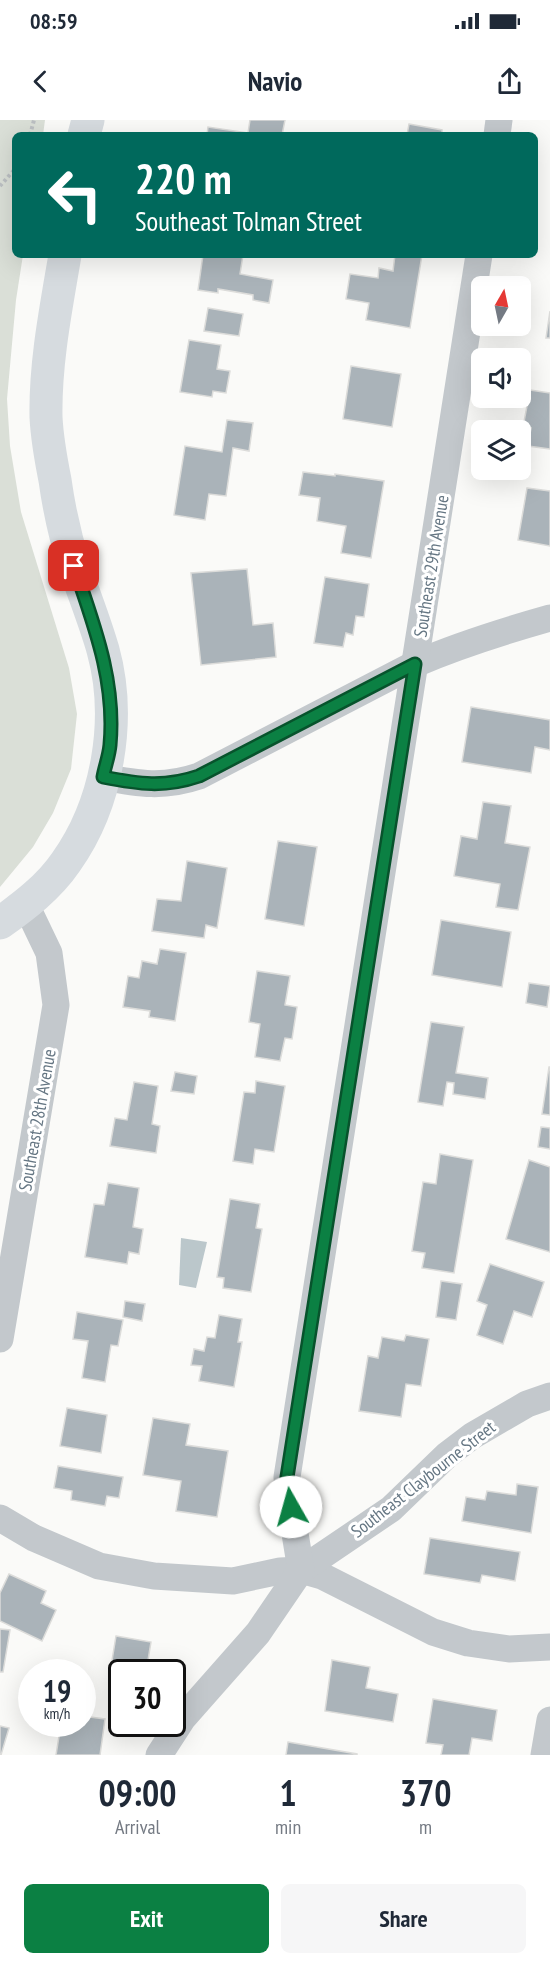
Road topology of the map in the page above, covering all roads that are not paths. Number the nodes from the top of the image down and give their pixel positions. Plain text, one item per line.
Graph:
1 (65, 258) edge
2 (478, 258) edge
3 (550, 618) edge
4 (415, 664) junction
5 (103, 777) junction
6 (13, 914) edge
7 (0, 1339) edge
8 (550, 1396) edge
9 (0, 1518) edge
10 (301, 1570) junction
11 (550, 1647) edge
12 (550, 1720) edge
13 (159, 1755) edge
14 (544, 1755) edge

1 - 5 main road
2 - 4 street, Southeast 29th Avenue
3 - 4 street
4 - 5 street
4 - 10 street, Southeast 29th Avenue
5 - 6 main road
6 - 7 street, Southeast 28th Avenue
8 - 10 street, Southeast Claybourne Street
9 - 10 street
10 - 11 street
10 - 13 street
12 - 14 street

